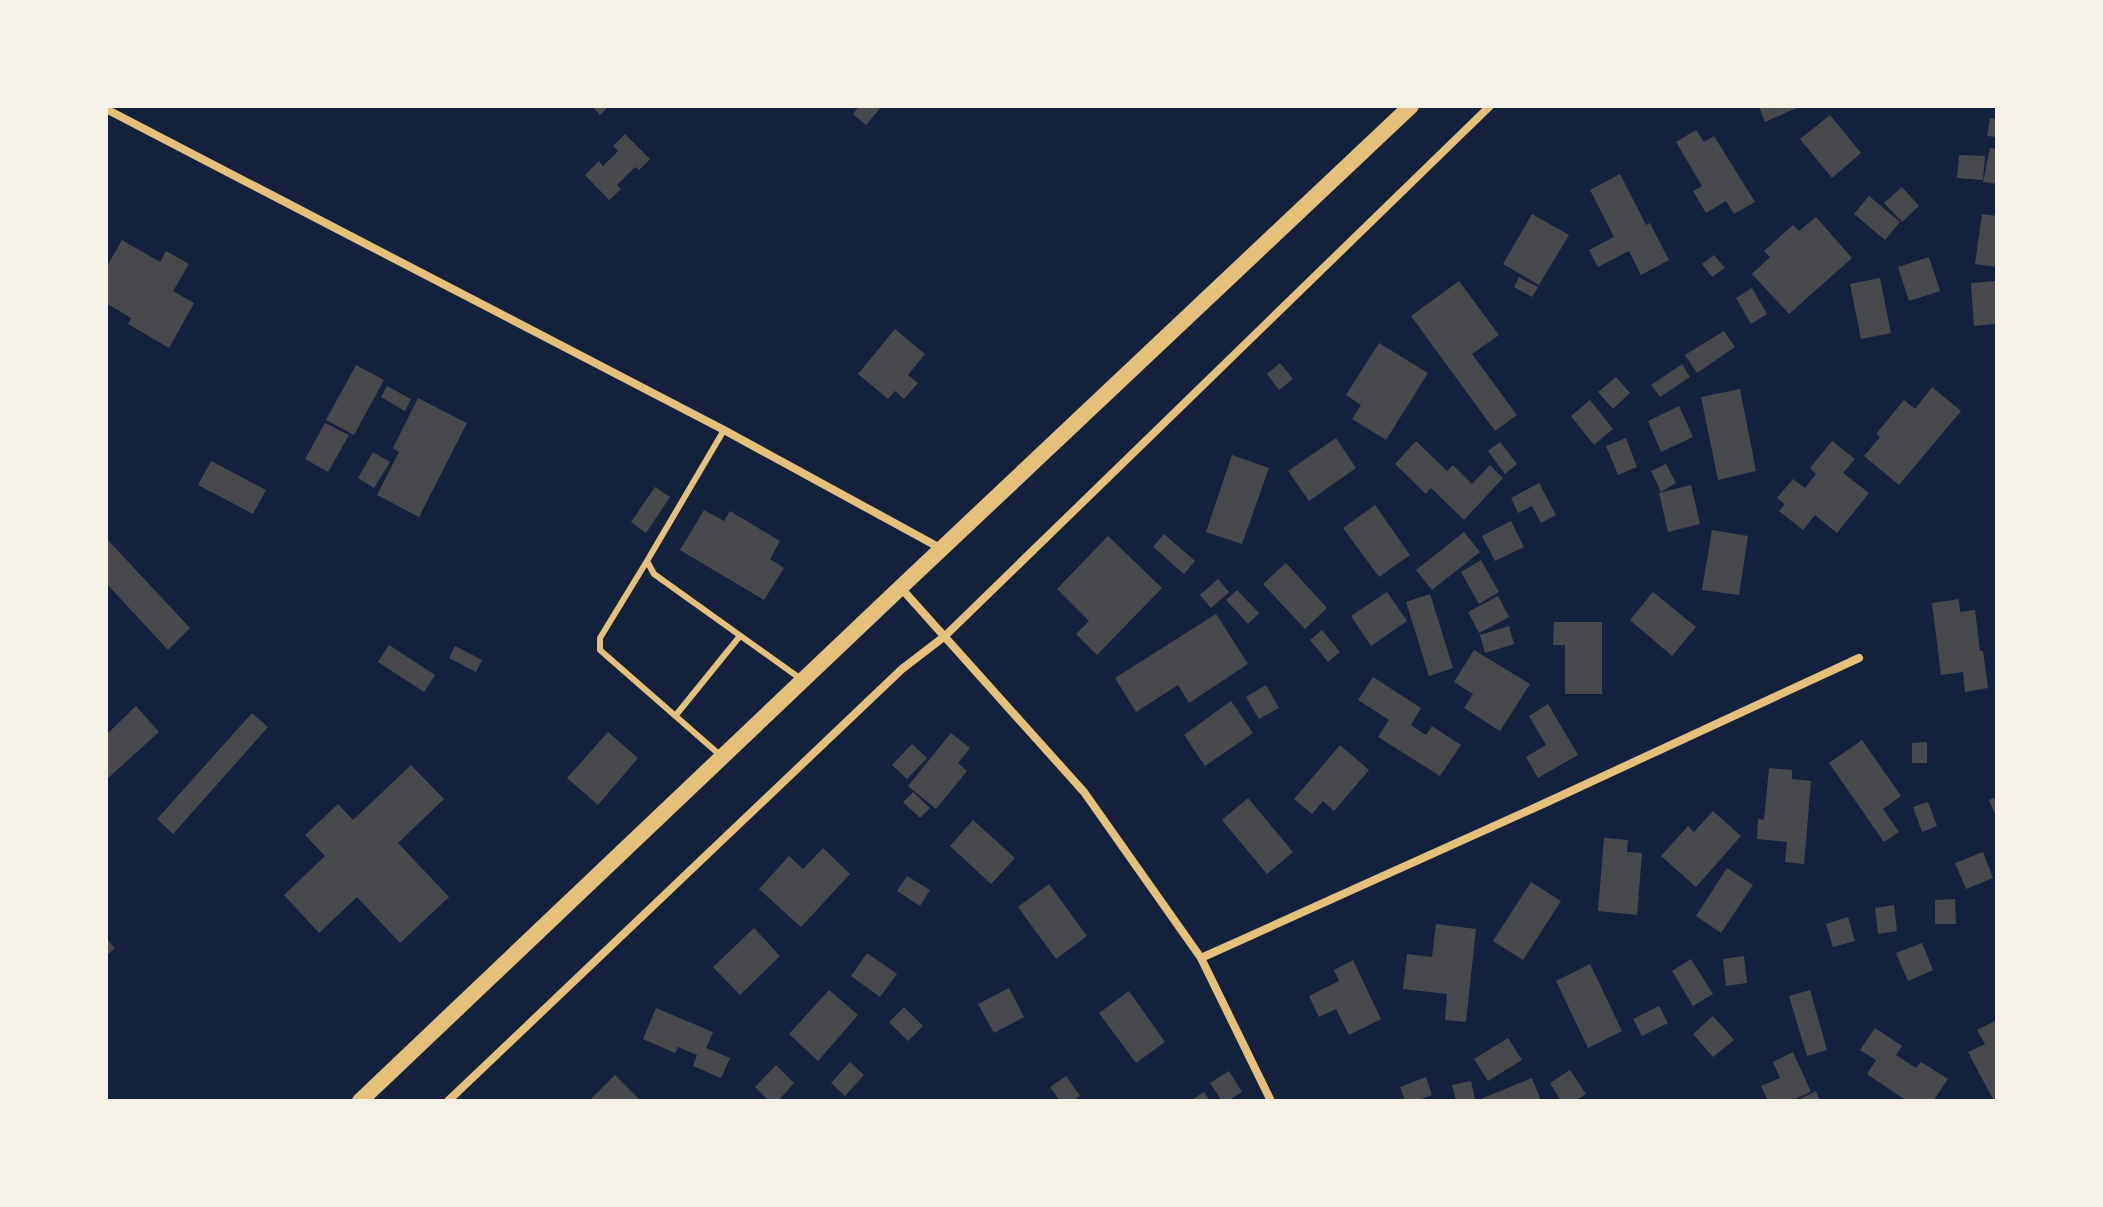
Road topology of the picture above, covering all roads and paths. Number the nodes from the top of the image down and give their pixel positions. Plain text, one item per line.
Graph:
1 (1411, 106) edge
2 (1490, 106) edge
3 (106, 109) edge
4 (724, 430) junction
5 (943, 549) junction
6 (647, 561) junction
7 (901, 587) junction
8 (740, 636) junction
9 (945, 636) junction
10 (1859, 658) dead end
11 (803, 680) junction
12 (676, 715) junction
13 (722, 758) junction
14 (1201, 958) junction
15 (360, 1101) edge
16 (448, 1101) edge
17 (1271, 1101) edge

1 - 5 main road
2 - 9 street
3 - 4 street
4 - 5 street
4 - 6 lane
5 - 7 main road
6 - 8 lane
6 - 12 lane
7 - 9 street
7 - 11 main road
8 - 11 lane
8 - 12 lane
9 - 14 street
9 - 16 street
10 - 14 street
11 - 13 main road
12 - 13 lane
13 - 15 main road
14 - 17 street

